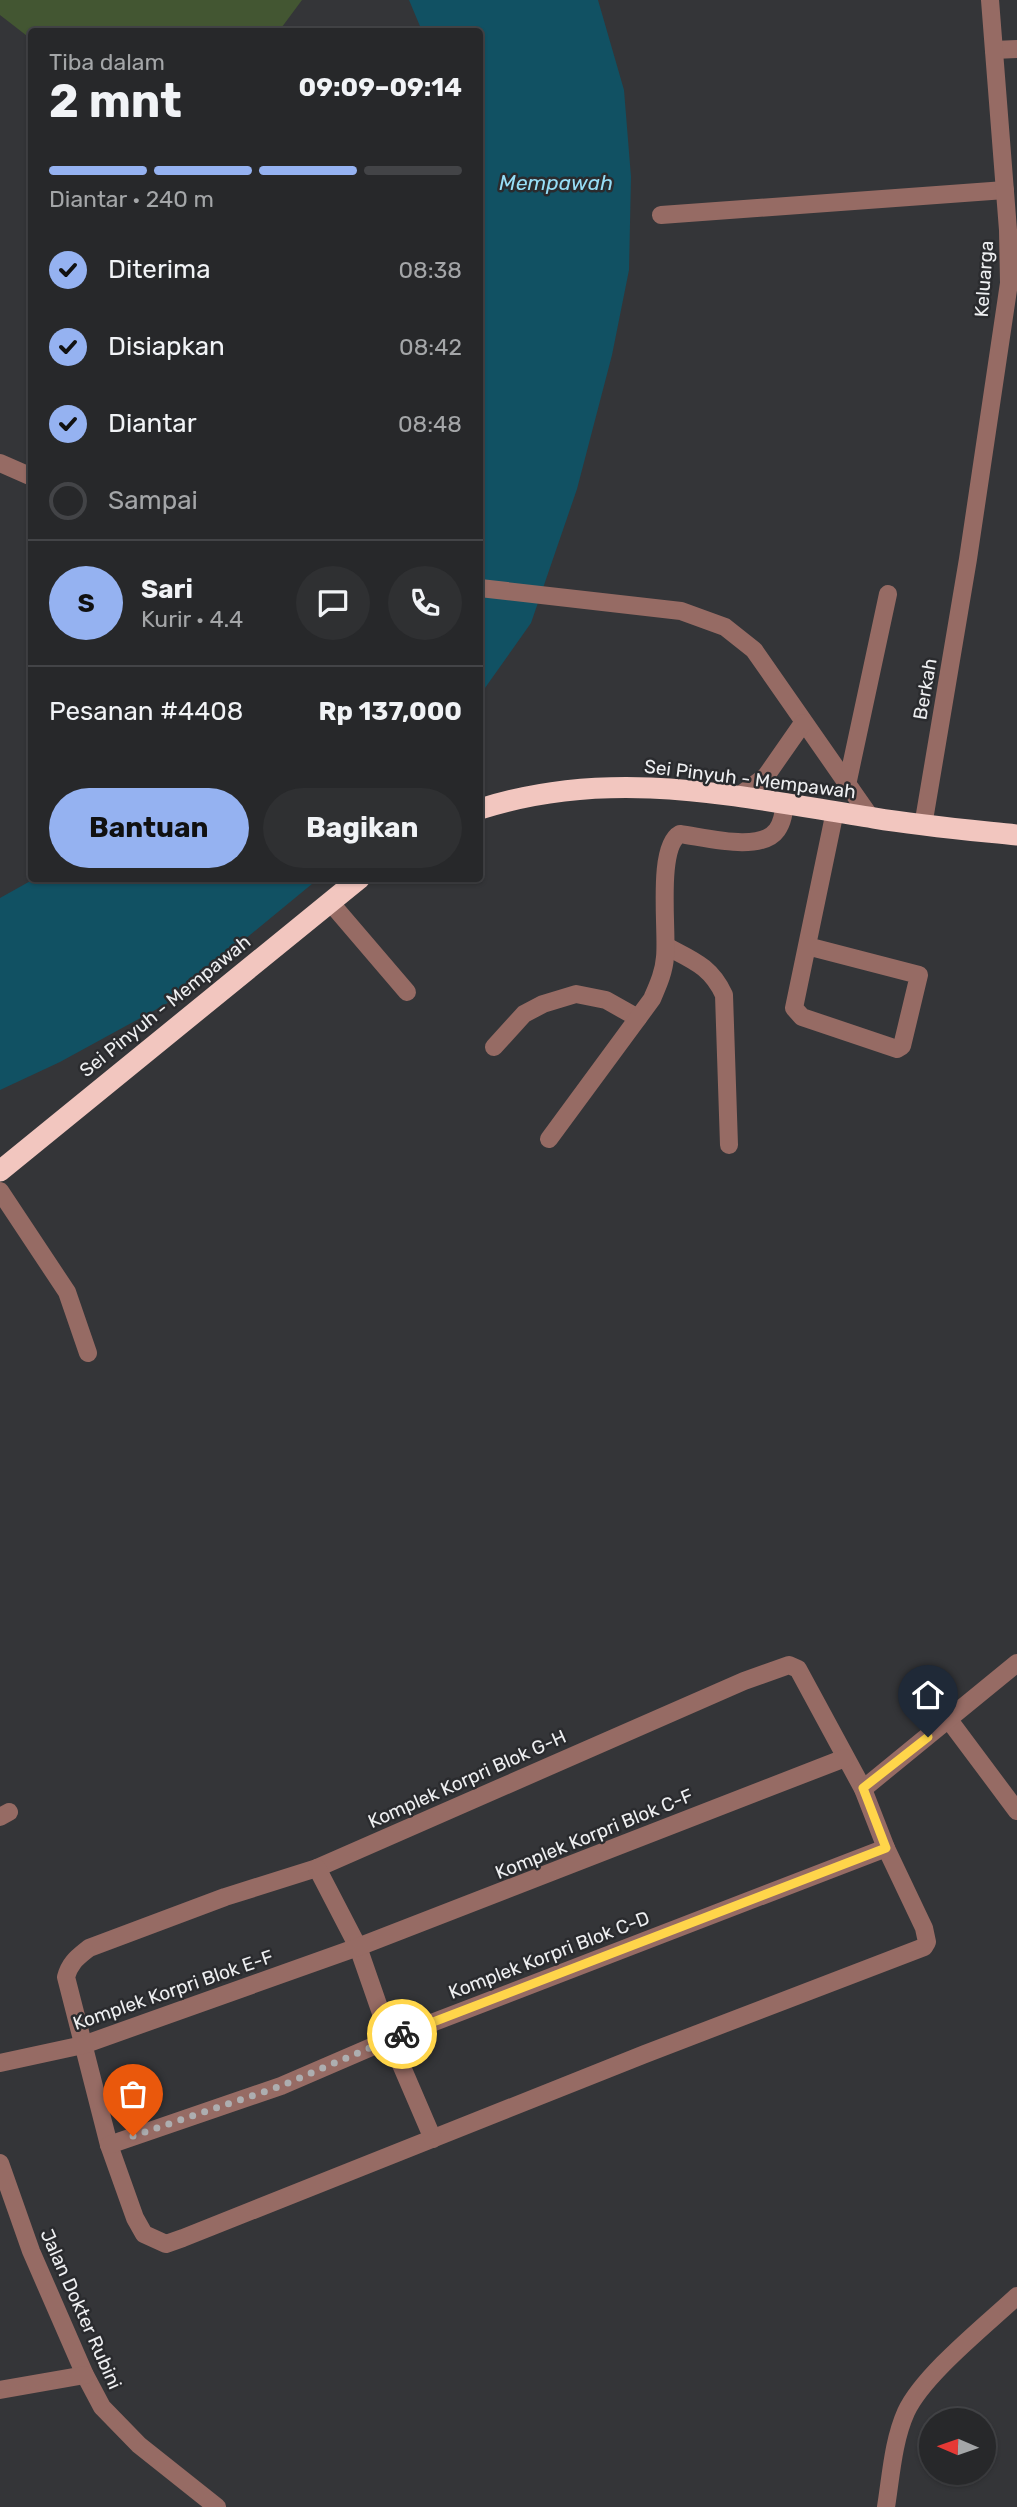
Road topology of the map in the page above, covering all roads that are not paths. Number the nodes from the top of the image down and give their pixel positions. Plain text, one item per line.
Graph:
1 (990, 0) edge
2 (1017, 49) edge
3 (994, 50) junction
4 (1005, 190) junction
5 (661, 215) dead end
6 (0, 463) edge
7 (28, 475) edge
8 (968, 559) joint
9 (483, 588) edge
10 (888, 594) dead end
11 (803, 723) junction
12 (847, 785) junction
13 (739, 796) junction
14 (785, 802) junction
15 (483, 808) edge
16 (835, 811) junction
17 (871, 818) junction
18 (923, 826) junction
19 (1017, 835) edge
20 (355, 882) edge
21 (330, 902) junction
22 (666, 946) junction
23 (807, 946) junction
24 (407, 992) dead end
25 (638, 1018) junction
26 (494, 1046) dead end
27 (549, 1139) dead end
28 (729, 1145) dead end
29 (0, 1171) edge
30 (0, 1191) edge
31 (88, 1353) dead end
32 (1017, 1663) edge
33 (949, 1720) junction
34 (845, 1758) junction
35 (863, 1788) junction
36 (1017, 1811) edge
37 (886, 1848) junction
38 (317, 1868) junction
39 (358, 1947) junction
40 (390, 2039) junction
41 (83, 2045) junction
42 (0, 2063) edge
43 (433, 2139) junction
44 (109, 2145) junction
45 (2, 2173) edge
46 (1017, 2296) edge
47 (85, 2375) junction
48 (0, 2390) edge
49 (217, 2507) edge
50 (886, 2507) edge

1 - 3 street, Keluarga
2 - 3 street
3 - 4 street, Keluarga
4 - 5 street
4 - 8 street, Keluarga
6 - 7 street
8 - 18 street, Berkah
9 - 11 street
10 - 12 street
11 - 12 street
11 - 13 street
12 - 17 street
13 - 14 highway, Sei Pinyuh - Mempawah
13 - 15 highway, Sei Pinyuh - Mempawah
14 - 16 highway, Sei Pinyuh - Mempawah
14 - 22 street
16 - 17 highway, Sei Pinyuh - Mempawah
16 - 23 street
17 - 18 highway, Sei Pinyuh - Mempawah
18 - 19 highway, Sei Pinyuh - Mempawah
20 - 21 highway, Sei Pinyuh - Mempawah
21 - 24 street
21 - 29 highway, Sei Pinyuh - Mempawah
22 - 25 street
22 - 28 street
23 - 23 street
25 - 26 street
25 - 27 street
30 - 31 street
32 - 33 street
33 - 35 street
33 - 36 street
34 - 35 street
34 - 38 street, Komplek Korpri Blok G-H
34 - 39 street, Komplek Korpri Blok C-F
35 - 37 street
37 - 40 street, Komplek Korpri Blok C-D
37 - 43 street
38 - 39 street
38 - 41 street, Komplek Korpri Blok G-H
39 - 40 street
39 - 41 street, Komplek Korpri Blok E-F
40 - 43 street
40 - 44 street, Komplek Korpri Blok C-D
41 - 42 street, Komplek Korpri Blok E-F
41 - 44 street
43 - 44 street
45 - 47 street, Jalan Dokter Rubini
46 - 50 street
47 - 48 street
47 - 49 street, Jalan Dokter Rubini

